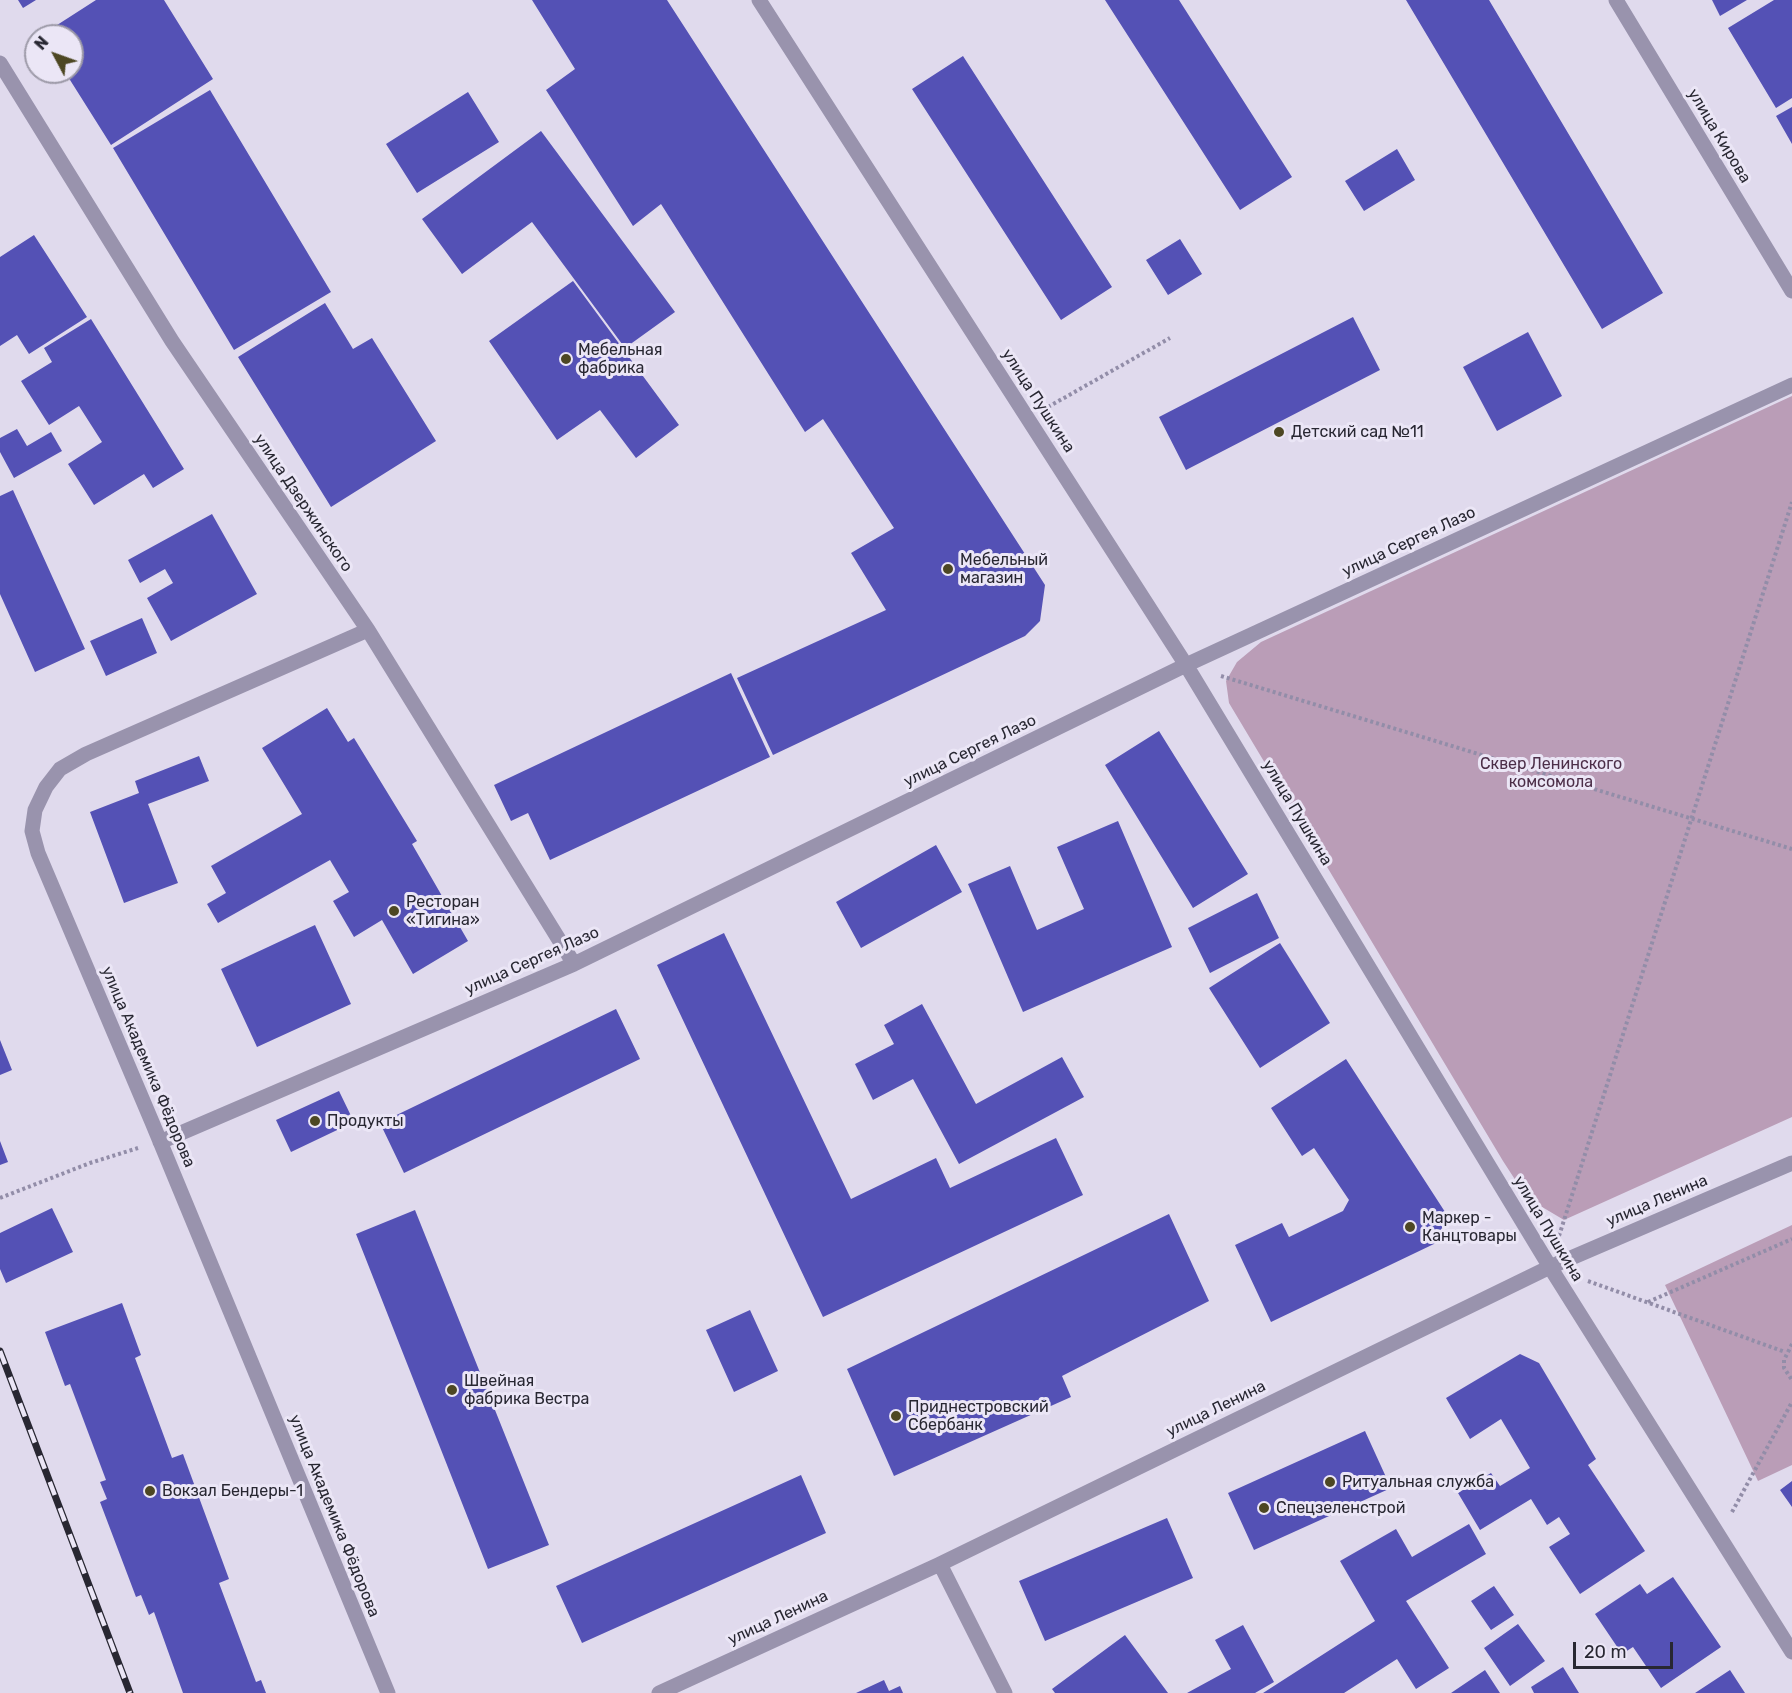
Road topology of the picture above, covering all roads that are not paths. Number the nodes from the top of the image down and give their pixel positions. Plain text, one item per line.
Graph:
1 (759, 0) edge
2 (1616, 0) edge
3 (0, 63) edge
4 (1792, 291) edge
5 (1792, 385) edge
6 (368, 630) junction
7 (1186, 665) junction
8 (574, 964) junction
9 (160, 1142) junction
10 (1792, 1163) edge
11 (1550, 1267) junction
12 (940, 1564) junction
13 (1792, 1652) edge
14 (388, 1693) edge
15 (659, 1693) edge
16 (1005, 1693) edge

1 - 7 street, улица Пушкина
2 - 4 street, улица Кирова
3 - 6 street, улица Дзержинского
5 - 7 street, улица Сергея Лазо
6 - 8 street, улица Дзержинского
6 - 9 street, улица Академика Фёдорова
7 - 8 street, улица Сергея Лазо
7 - 11 street, улица Пушкина
8 - 9 street, улица Сергея Лазо
9 - 14 street, улица Академика Фёдорова
10 - 11 street, улица Ленина
11 - 12 street, улица Ленина
11 - 13 street, улица Пушкина
12 - 15 street, улица Ленина
12 - 16 street

